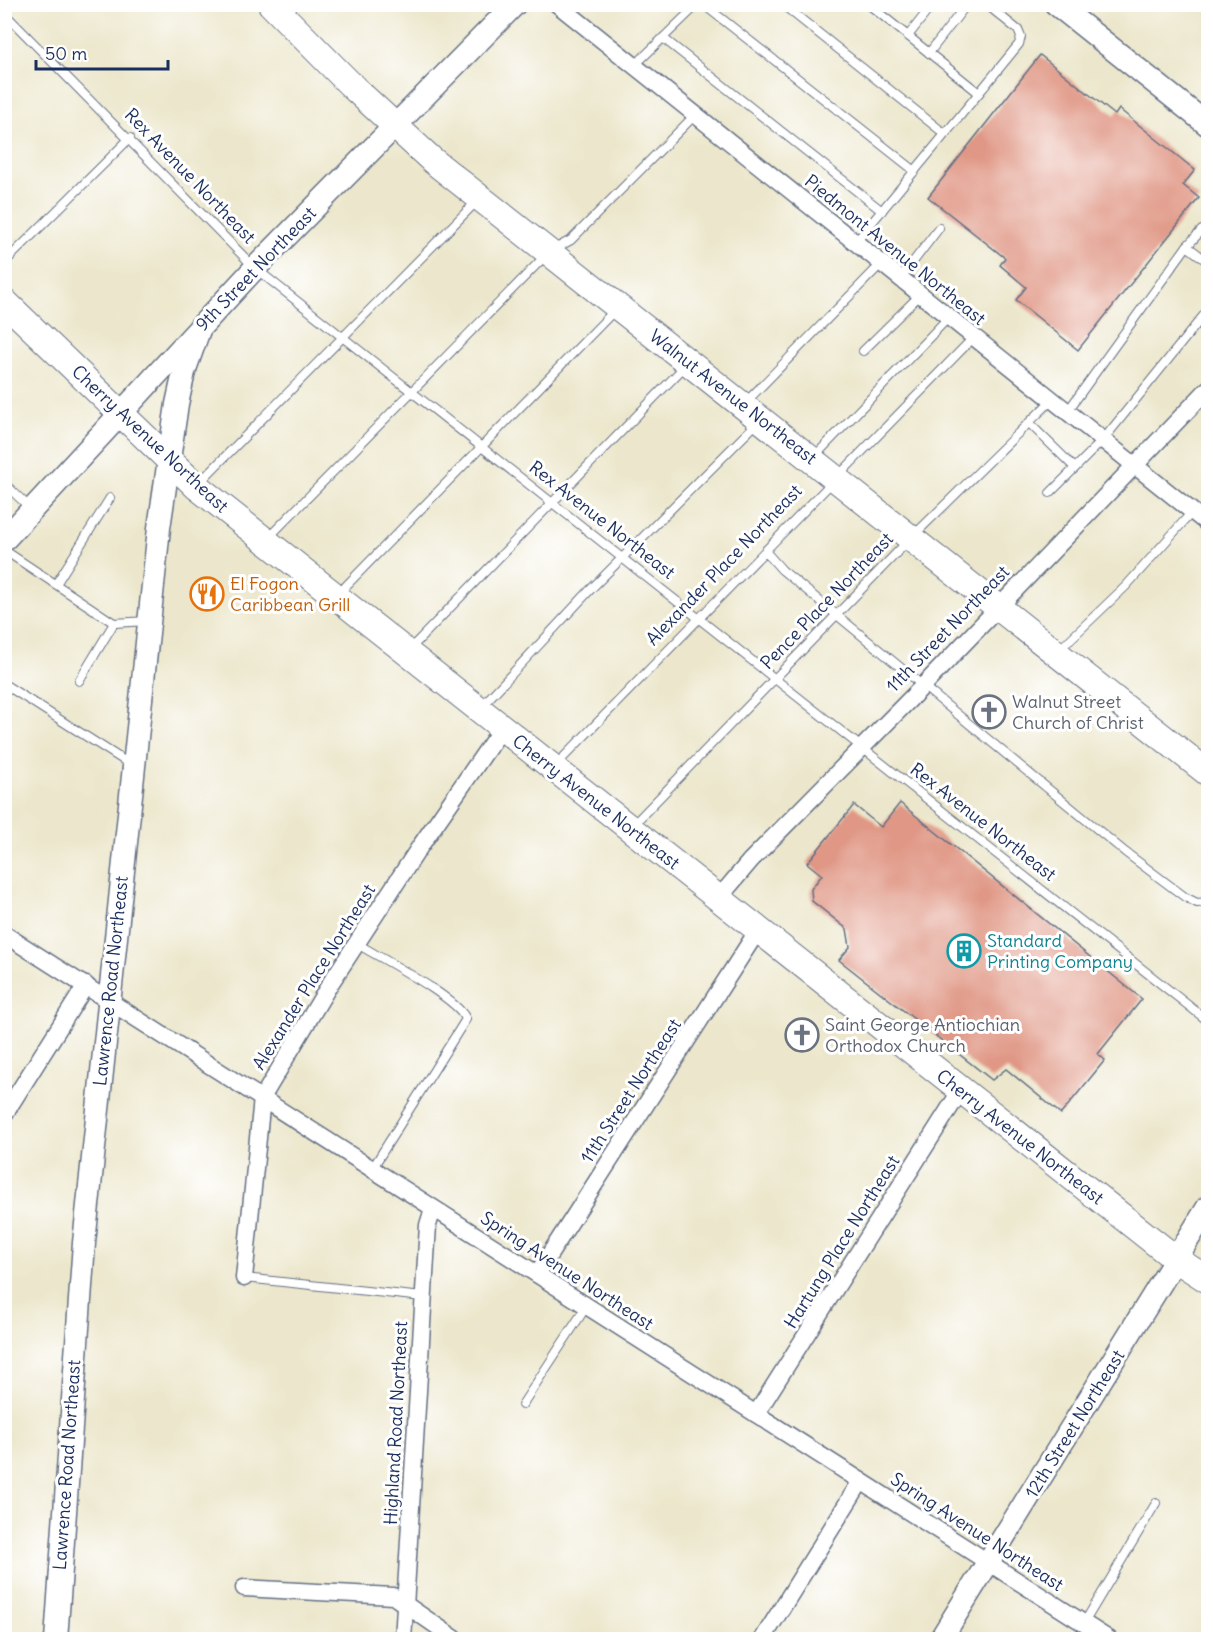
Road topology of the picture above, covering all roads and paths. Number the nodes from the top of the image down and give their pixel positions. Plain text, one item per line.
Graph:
1 (271, 4) edge
2 (515, 4) edge
3 (557, 4) edge
4 (698, 4) edge
5 (703, 4) edge
6 (782, 4) edge
7 (868, 4) edge
8 (933, 4) edge
9 (967, 4) edge
10 (986, 4) edge
11 (1065, 8) edge
12 (4, 13) edge
13 (908, 36) junction
14 (663, 38) junction
15 (929, 53) junction
16 (634, 66) junction
17 (979, 93) junction
18 (695, 115) junction
19 (1209, 125) edge
20 (395, 128) junction
21 (945, 134) junction
22 (130, 138) junction
23 (915, 171) junction
24 (480, 198) junction
25 (882, 211) junction
26 (939, 228) dead end
27 (1209, 228) edge
28 (855, 243) junction
29 (1187, 246) junction
30 (549, 252) junction
31 (1209, 262) edge
32 (4, 263) edge
33 (881, 264) junction
34 (255, 268) junction
35 (900, 279) junction
36 (920, 295) junction
37 (4, 301) edge
38 (618, 307) junction
39 (1209, 310) edge
40 (948, 318) junction
41 (200, 327) junction
42 (344, 338) junction
43 (973, 338) junction
44 (863, 351) dead end
45 (689, 362) junction
46 (1209, 389) edge
47 (414, 393) junction
48 (1052, 400) junction
49 (1066, 411) junction
50 (752, 412) junction
51 (122, 415) junction
52 (1029, 423) junction
53 (1102, 440) junction
54 (482, 447) junction
55 (812, 459) junction
56 (168, 460) junction
57 (1135, 465) junction
58 (1075, 468) junction
59 (836, 478) junction
60 (4, 483) edge
61 (196, 486) junction
62 (1050, 493) dead end
63 (111, 498) dead end
64 (552, 502) junction
65 (31, 510) junction
66 (1192, 511) junction
67 (1209, 524) edge
68 (911, 538) junction
69 (4, 540) edge
70 (265, 540) junction
71 (4, 550) edge
72 (765, 551) junction
73 (623, 558) junction
74 (56, 584) junction
75 (336, 597) junction
76 (998, 606) junction
77 (838, 615) junction
78 (699, 618) junction
79 (149, 621) junction
80 (114, 623) junction
81 (1056, 652) junction
82 (407, 653) junction
83 (774, 678) junction
84 (79, 681) dead end
85 (4, 684) edge
86 (924, 685) junction
87 (479, 710) junction
88 (502, 728) junction
89 (861, 746) junction
90 (134, 767) junction
91 (553, 768) junction
92 (1209, 773) edge
93 (629, 828) junction
94 (718, 899) junction
95 (1206, 903) edge
96 (758, 930) junction
97 (4, 934) edge
98 (356, 944) junction
99 (86, 985) junction
100 (108, 999) junction
101 (1209, 1021) edge
102 (961, 1090) junction
103 (262, 1098) junction
104 (4, 1115) edge
105 (372, 1169) junction
106 (1209, 1207) edge
107 (433, 1209) junction
108 (1177, 1260) junction
109 (537, 1274) junction
110 (244, 1278) joint
111 (1209, 1280) edge
112 (423, 1297) junction
113 (586, 1307) junction
114 (522, 1405) dead end
115 (756, 1414) junction
116 (861, 1481) junction
117 (1156, 1503) dead end
118 (988, 1563) junction
119 (244, 1588) dead end
120 (405, 1605) junction
121 (1084, 1623) junction
122 (1109, 1639) edge
123 (56, 1640) edge
124 (403, 1640) edge
125 (457, 1640) edge
126 (762, 1640) edge
127 (940, 1640) edge

1 - 20 main road, Walnut Avenue Northeast
2 - 20 street, 9th Street Northeast
3 - 16 street, Piedmont Avenue Northeast
4 - 14 lane
5 - 23 lane
6 - 21 lane
7 - 13 lane
8 - 13 lane
9 - 15 lane
10 - 17 lane
11 - 19 street
12 - 22 lane, Rex Avenue Northeast
13 - 15 lane
14 - 16 lane
14 - 25 lane
15 - 17 lane
16 - 18 street, Piedmont Avenue Northeast
17 - 21 lane
18 - 28 street, Piedmont Avenue Northeast
18 - 30 lane
20 - 24 main road, Walnut Avenue Northeast
20 - 34 street, 9th Street Northeast
21 - 23 lane
22 - 32 lane
22 - 34 lane, Rex Avenue Northeast
23 - 25 lane
24 - 30 main road, Walnut Avenue Northeast
24 - 42 lane
25 - 28 lane
26 - 35 lane
27 - 29 lane
28 - 33 street, Piedmont Avenue Northeast
29 - 31 lane
29 - 49 lane
30 - 38 main road, Walnut Avenue Northeast
30 - 47 lane
33 - 35 street, Piedmont Avenue Northeast
33 - 50 lane
34 - 41 street, 9th Street Northeast
34 - 42 lane, Rex Avenue Northeast
35 - 36 street, Piedmont Avenue Northeast
36 - 40 street, Piedmont Avenue Northeast
36 - 44 lane
37 - 51 main road, Cherry Avenue Northeast
38 - 45 main road, Walnut Avenue Northeast
38 - 54 lane
39 - 53 lane
40 - 43 street, Piedmont Avenue Northeast
40 - 55 lane
41 - 51 street, 9th Street Northeast
41 - 56 street, Lawrence Road Northeast
42 - 47 lane, Rex Avenue Northeast
42 - 61 lane
43 - 48 street, Piedmont Avenue Northeast
43 - 59 lane, Alexander Place Northeast
45 - 50 main road, Walnut Avenue Northeast
45 - 64 lane
46 - 57 street, 11th Street Northeast
47 - 54 lane, Rex Avenue Northeast
47 - 70 lane
48 - 49 street, Piedmont Avenue Northeast
48 - 52 lane, Pence Place Northeast
49 - 53 street, Piedmont Avenue Northeast
50 - 55 main road, Walnut Avenue Northeast
50 - 73 lane
51 - 56 main road, Cherry Avenue Northeast
51 - 65 street, 9th Street Northeast
52 - 58 lane
52 - 68 lane, Pence Place Northeast
53 - 57 street, Piedmont Avenue Northeast
53 - 58 lane
54 - 64 lane, Rex Avenue Northeast
54 - 75 lane
55 - 59 main road, Walnut Avenue Northeast
56 - 61 main road, Cherry Avenue Northeast
56 - 79 street, Lawrence Road Northeast
57 - 66 street, Piedmont Avenue Northeast
57 - 76 street, 11th Street Northeast
58 - 62 lane
59 - 68 main road, Walnut Avenue Northeast
59 - 72 lane, Alexander Place Northeast
60 - 65 lane
61 - 70 main road, Cherry Avenue Northeast
63 - 74 lane
64 - 73 lane, Rex Avenue Northeast
64 - 82 lane
65 - 69 street, 9th Street Northeast
66 - 67 street, Piedmont Avenue Northeast
66 - 81 lane
68 - 76 main road, Walnut Avenue Northeast
68 - 77 lane, Pence Place Northeast
70 - 75 main road, Cherry Avenue Northeast
71 - 74 lane
72 - 77 lane
72 - 78 lane, Alexander Place Northeast
73 - 78 lane, Rex Avenue Northeast
73 - 87 lane
74 - 80 lane
75 - 82 main road, Cherry Avenue Northeast
76 - 81 main road, Walnut Avenue Northeast
76 - 86 street, 11th Street Northeast
77 - 83 lane, Pence Place Northeast
77 - 86 lane
78 - 83 lane, Rex Avenue Northeast
78 - 91 lane, Alexander Place Northeast
79 - 80 lane
79 - 90 street, Lawrence Road Northeast
80 - 84 lane
81 - 92 main road, Walnut Avenue Northeast
82 - 87 main road, Cherry Avenue Northeast
83 - 89 lane, Rex Avenue Northeast
83 - 93 lane, Pence Place Northeast
85 - 90 lane
86 - 89 street, 11th Street Northeast
86 - 95 lane
87 - 88 main road, Cherry Avenue Northeast
88 - 91 main road, Cherry Avenue Northeast
88 - 98 street, Alexander Place Northeast
89 - 94 street, 11th Street Northeast
89 - 101 lane, Rex Avenue Northeast
90 - 100 street, Lawrence Road Northeast
91 - 93 main road, Cherry Avenue Northeast
93 - 94 main road, Cherry Avenue Northeast
94 - 96 main road, Cherry Avenue Northeast
96 - 102 main road, Cherry Avenue Northeast
96 - 109 street, 11th Street Northeast
97 - 99 street, Spring Avenue Northeast
98 - 103 street, Alexander Place Northeast
98 - 105 lane
99 - 100 street, Spring Avenue Northeast
99 - 104 street
100 - 103 street, Spring Avenue Northeast
100 - 123 street, Lawrence Road Northeast
102 - 108 main road, Cherry Avenue Northeast
102 - 115 street, Hartung Place Northeast
103 - 105 street, Spring Avenue Northeast
103 - 110 street, Alexander Place Northeast
105 - 107 street, Spring Avenue Northeast
106 - 108 street, 12th Street Northeast
107 - 109 street, Spring Avenue Northeast
107 - 112 street, Highland Road Northeast
108 - 111 main road, Cherry Avenue Northeast
108 - 118 street, 12th Street Northeast
109 - 113 street, Spring Avenue Northeast
110 - 112 lane
112 - 120 street, Highland Road Northeast
113 - 114 lane
113 - 115 street, Spring Avenue Northeast
115 - 116 street, Spring Avenue Northeast
116 - 118 street, Spring Avenue Northeast
116 - 126 street
117 - 121 lane
118 - 121 street, Spring Avenue Northeast
118 - 127 street, 12th Street Northeast
119 - 120 street
120 - 124 street, Highland Road Northeast
120 - 125 street
121 - 122 street, Spring Avenue Northeast

